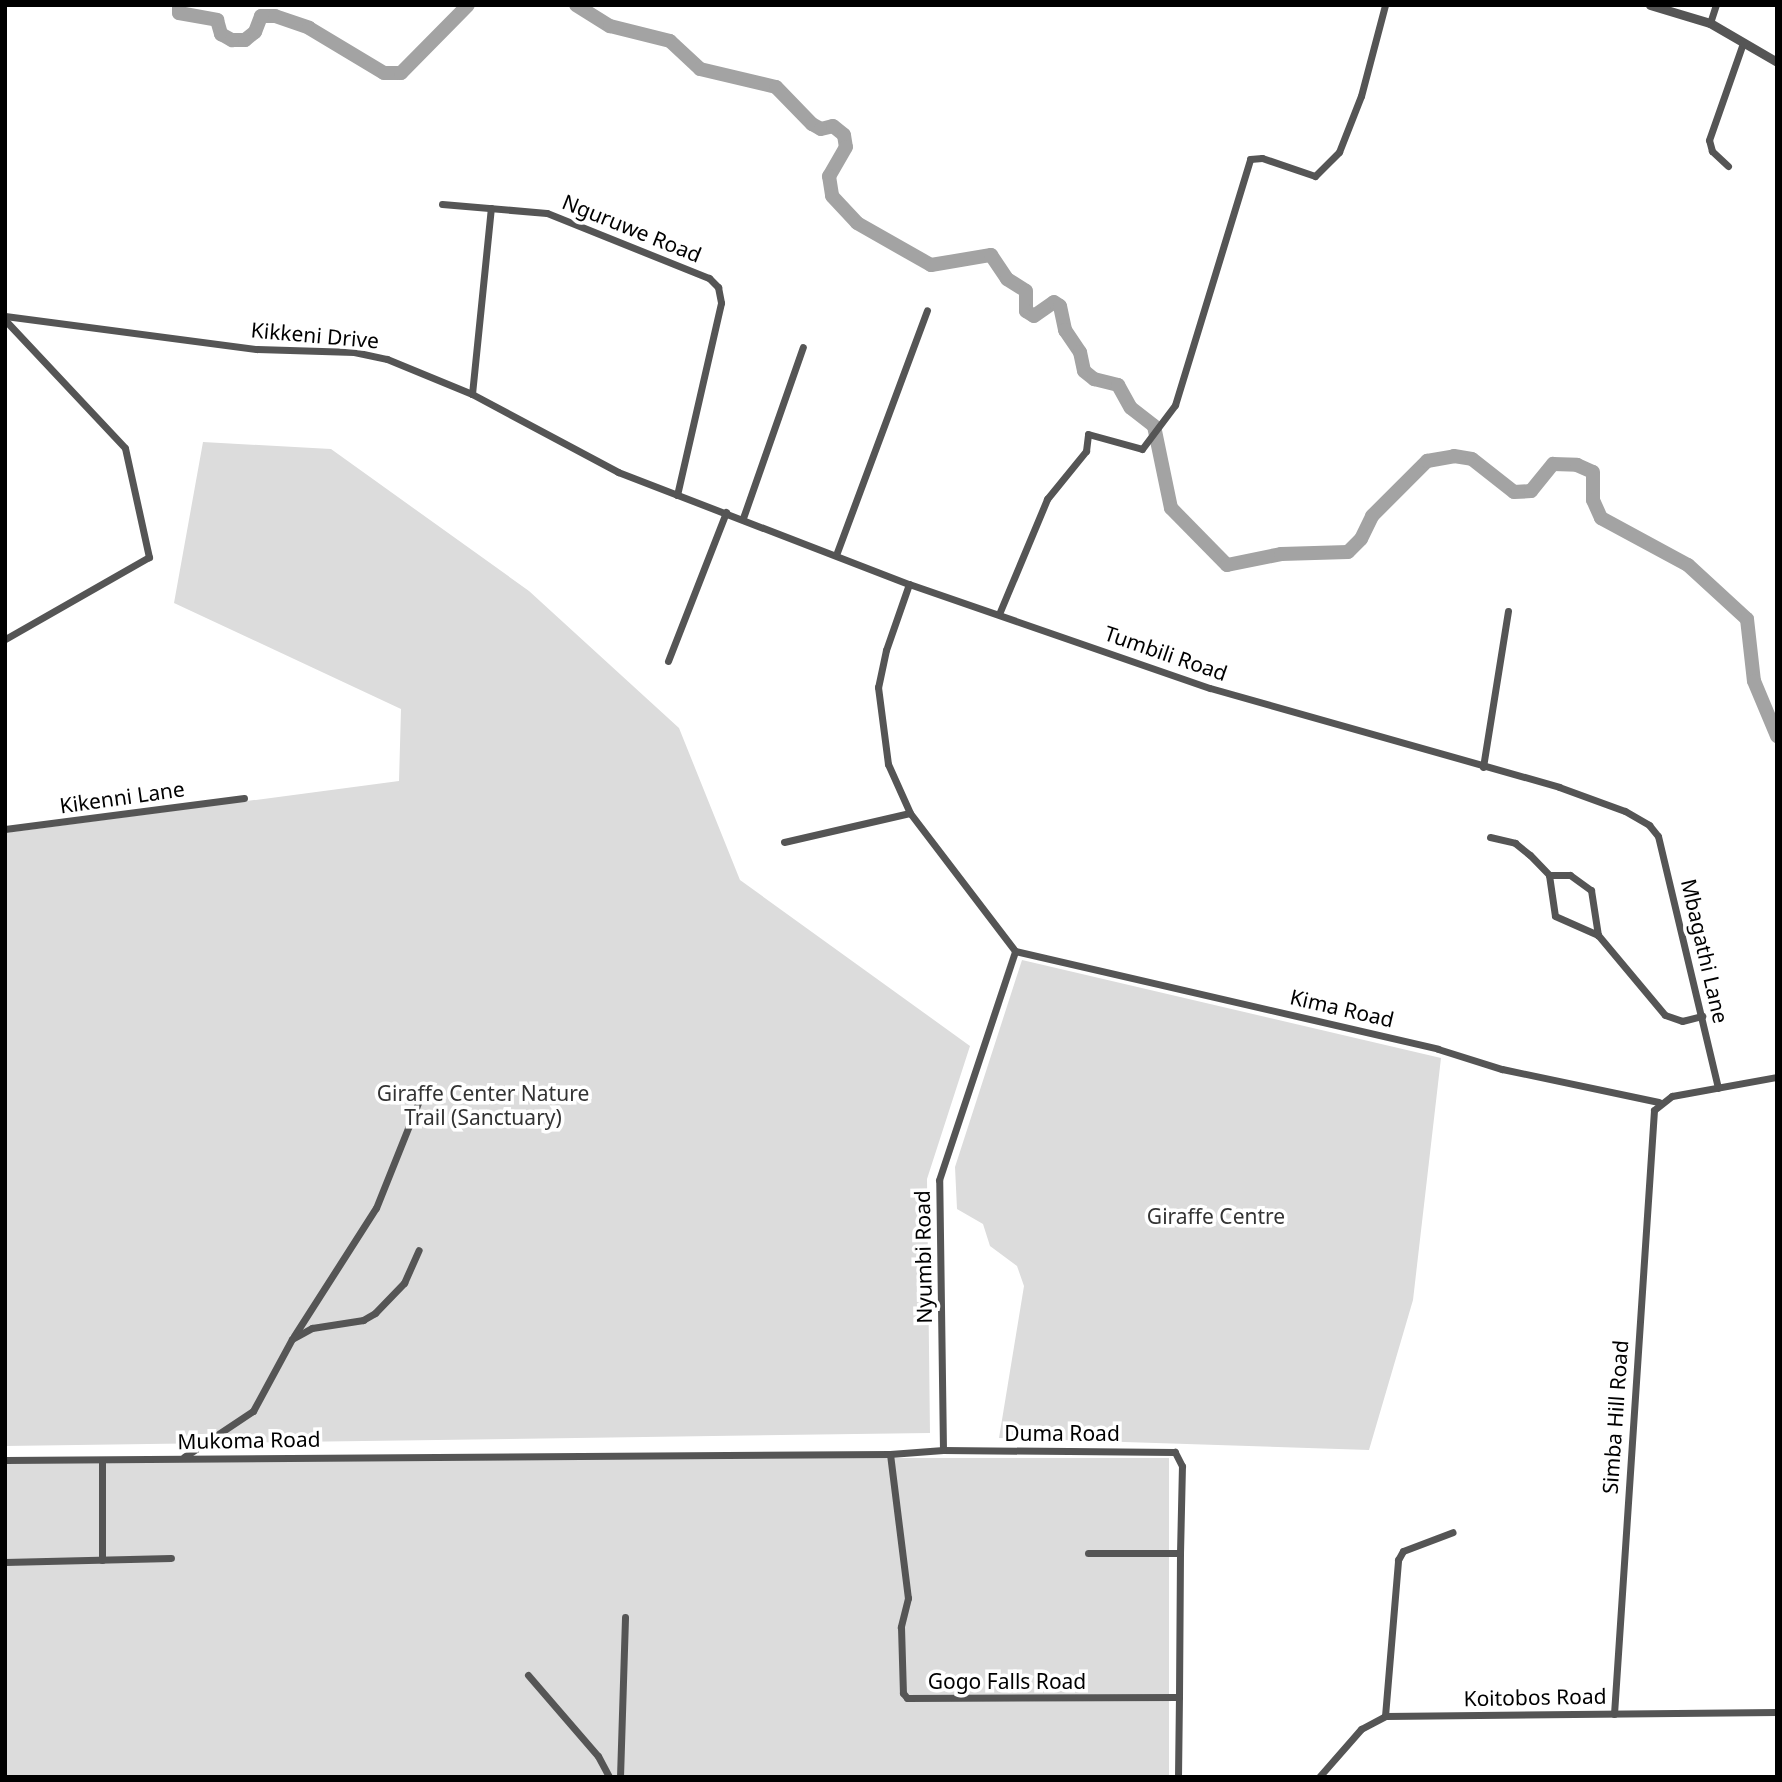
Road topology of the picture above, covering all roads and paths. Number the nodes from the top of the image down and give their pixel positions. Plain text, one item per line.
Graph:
1 (1385, 5) edge
2 (1650, 5) edge
3 (1716, 5) edge
4 (1710, 23) junction
5 (1743, 43) junction
6 (1777, 62) edge
7 (1728, 166) dead end
8 (443, 204) dead end
9 (491, 208) junction
10 (927, 310) dead end
11 (5, 318) edge
12 (803, 347) dead end
13 (472, 394) junction
14 (677, 495) junction
15 (726, 512) junction
16 (743, 517) junction
17 (836, 555) junction
18 (909, 584) junction
19 (1508, 611) dead end
20 (999, 614) junction
21 (5, 639) edge
22 (668, 661) dead end
23 (1483, 767) junction
24 (244, 797) dead end
25 (910, 813) junction
26 (1649, 825) joint
27 (5, 829) edge
28 (1490, 837) dead end
29 (784, 842) dead end
30 (1549, 875) junction
31 (1598, 935) junction
32 (1015, 951) junction
33 (1702, 1016) junction
34 (1777, 1077) edge
35 (1717, 1088) junction
36 (420, 1098) dead end
37 (1659, 1101) junction
38 (419, 1250) dead end
39 (292, 1339) junction
40 (943, 1450) junction
41 (890, 1454) junction
42 (182, 1459) junction
43 (5, 1460) edge
44 (102, 1460) junction
45 (1453, 1532) dead end
46 (1088, 1553) dead end
47 (1180, 1553) junction
48 (171, 1558) dead end
49 (102, 1560) junction
50 (5, 1562) edge
51 (625, 1617) dead end
52 (528, 1675) dead end
53 (1179, 1697) junction
54 (1777, 1712) edge
55 (1614, 1714) junction
56 (1385, 1716) junction
57 (609, 1777) edge
58 (620, 1777) edge
59 (1178, 1777) edge
60 (1318, 1777) edge

1 - 20 street
2 - 4 street
3 - 4 street
4 - 5 street
5 - 6 street
5 - 7 street
8 - 9 street, Nguruwe Road
9 - 13 street
9 - 14 street, Nguruwe Road
10 - 17 street
11 - 13 street, Kikkeni Drive
11 - 21 street
12 - 16 street
13 - 14 street, Kikkeni Drive
14 - 15 street, Tumbili Road
15 - 16 street, Tumbili Road
15 - 22 street
16 - 17 street, Tumbili Road
17 - 18 street, Tumbili Road
18 - 20 street, Tumbili Road
18 - 25 street
19 - 23 street
20 - 23 street, Tumbili Road
23 - 26 street, Tumbili Road
24 - 27 street, Kikenni Lane
25 - 29 street
25 - 32 street
26 - 33 street, Mbagathi Lane
28 - 30 street
30 - 31 street
30 - 31 street
31 - 33 street
32 - 37 street, Kima Road
32 - 40 street, Nyumbi Road
33 - 35 street, Mbagathi Lane
34 - 35 street
35 - 37 street
36 - 39 street
37 - 55 street, Simba Hill Road
38 - 39 street
39 - 42 street
40 - 41 street, Duma Road
40 - 47 street, Duma Road
41 - 42 street, Mukoma Road
41 - 53 street, Gogo Falls Road
42 - 44 street, Mukoma Road
43 - 44 street, Mukoma Road
44 - 49 street
45 - 56 street
46 - 47 street
47 - 53 street
48 - 49 street
49 - 50 street
51 - 58 street
52 - 57 street
53 - 59 street
54 - 55 street, Koitobos Road
55 - 56 street, Koitobos Road
56 - 60 street

